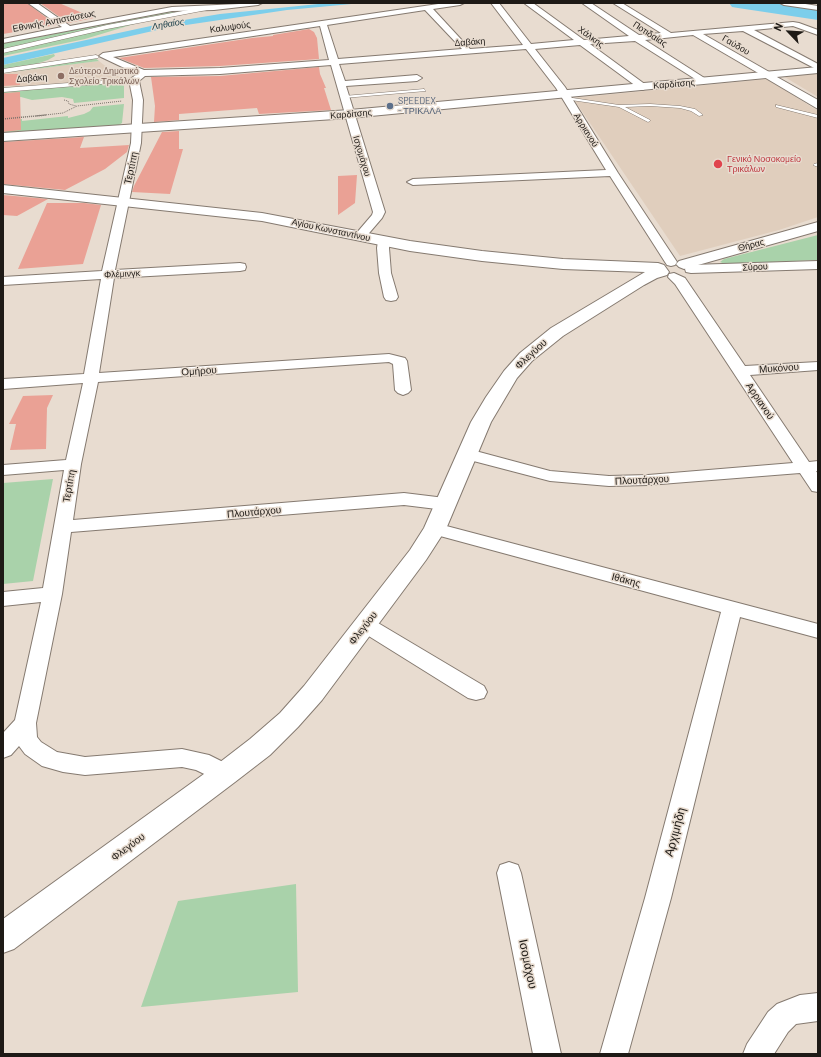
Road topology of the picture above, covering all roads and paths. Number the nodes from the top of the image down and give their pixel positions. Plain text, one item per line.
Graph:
1 (32, 3) edge
2 (258, 3) edge
3 (460, 3) edge
4 (495, 3) edge
5 (528, 3) edge
6 (586, 3) edge
7 (617, 3) edge
8 (784, 3) edge
9 (231, 4) edge
10 (178, 6) edge
11 (210, 8) junction
12 (427, 8) junction
13 (818, 8) edge
14 (323, 24) junction
15 (746, 28) junction
16 (70, 31) junction
17 (694, 33) junction
18 (818, 33) edge
19 (669, 35) junction
20 (637, 38) junction
21 (3, 40) edge
22 (582, 43) junction
23 (528, 47) junction
24 (3, 51) edge
25 (469, 52) junction
26 (100, 57) junction
27 (335, 62) junction
28 (818, 69) edge
29 (3, 71) edge
30 (768, 75) junction
31 (139, 77) junction
32 (417, 78) dead end
33 (703, 81) junction
34 (341, 84) junction
35 (643, 87) junction
36 (3, 90) edge
37 (424, 90) dead end
38 (565, 96) junction
39 (344, 97) junction
40 (138, 100) junction
41 (818, 105) edge
42 (619, 106) junction
43 (778, 106) dead end
44 (350, 114) junction
45 (701, 115) dead end
46 (818, 117) edge
47 (3, 119) edge
48 (648, 121) dead end
49 (137, 128) junction
50 (3, 137) edge
51 (613, 173) junction
52 (413, 182) dead end
53 (3, 189) edge
54 (124, 201) junction
55 (818, 226) edge
56 (360, 236) junction
57 (384, 241) junction
58 (818, 265) edge
59 (240, 267) dead end
60 (673, 268) junction
61 (108, 275) junction
62 (3, 281) edge
63 (391, 298) dead end
64 (818, 366) edge
65 (740, 371) junction
66 (90, 379) junction
67 (3, 384) edge
68 (403, 390) dead end
69 (468, 454) junction
70 (73, 464) junction
71 (811, 466) edge
72 (3, 470) edge
73 (818, 488) edge
74 (445, 504) junction
75 (62, 527) junction
76 (435, 529) junction
77 (52, 594) junction
78 (3, 599) edge
79 (732, 608) junction
80 (366, 625) junction
81 (818, 631) edge
82 (476, 692) dead end
83 (25, 723) junction
84 (3, 749) edge
85 (225, 774) junction
86 (509, 873) dead end
87 (3, 938) edge
88 (818, 1007) edge
89 (547, 1054) edge
90 (614, 1054) edge
91 (757, 1054) edge

1 - 16 street
2 - 9 street, Εθνικής Αντιστάσεως
3 - 12 street, Καλυψούς
4 - 23 street, Αρριανού
5 - 22 street, Χάλκης
6 - 20 street, Ποτιδαίας
7 - 19 street
8 - 13 street
9 - 11 street, Εθνικής Αντιστάσεως
10 - 11 street, Εθνικής Αντιστάσεως
10 - 16 street, Εθνικής Αντιστάσεως
11 - 16 street
12 - 14 street, Καλυψούς
12 - 25 street
14 - 26 street, Καλυψούς
14 - 27 street, Ισχομάχου
15 - 17 street, Δαβάκη
15 - 18 street, Δαβάκη
15 - 28 street
16 - 21 street, Εθνικής Αντιστάσεως
16 - 24 street
17 - 19 street, Δαβάκη
17 - 30 street, Γαύδου
19 - 20 street, Δαβάκη
20 - 22 street, Δαβάκη
20 - 33 street, Ποτιδαίας
22 - 23 street, Δαβάκη
22 - 35 street, Χάλκης
23 - 25 street, Δαβάκη
23 - 38 street, Αρριανού
25 - 27 street, Δαβάκη
26 - 29 street, Καλυψούς
26 - 31 street
27 - 31 street, Δαβάκη
27 - 34 street, Ισχομάχου
28 - 30 street, Καρδίτσης
30 - 33 street, Καρδίτσης
30 - 41 street
31 - 36 street, Δαβάκη
31 - 40 street, Τερτίπη
32 - 34 street
33 - 35 street, Καρδίτσης
34 - 39 street, Ισχομάχου
35 - 38 street, Καρδίτσης
37 - 39 lane
38 - 42 lane
38 - 44 street, Καρδίτσης
38 - 51 street, Αρριανού
39 - 44 street, Ισχομάχου
40 - 47 path
40 - 49 street, Τερτίπη
42 - 45 lane
42 - 48 lane
43 - 46 lane
44 - 49 street, Καρδίτσης
44 - 56 street, Ισχομάχου
49 - 50 street, Καρδίτσης
49 - 54 street, Τερτίπη
51 - 52 street
51 - 60 street, Αρριανού
53 - 54 street, Αγίου Κωνσταντίνου
54 - 56 street, Αγίου Κωνσταντίνου
54 - 61 street, Τερτίπη
55 - 60 street, Θήρας
56 - 57 street, Αγίου Κωνσταντίνου
57 - 60 street, Αγίου Κωνσταντίνου
57 - 63 street
58 - 60 street, Σύρου
59 - 61 street, Φλέμινγκ
60 - 65 street, Αρριανού
60 - 69 street, Φλεγύου
61 - 62 street, Φλέμινγκ
61 - 66 street, Τερτίπη
64 - 65 street, Μυκόνου
65 - 71 street, Αρριανού
66 - 67 street, Ομήρου
66 - 68 street, Ομήρου
66 - 70 street, Τερτίπη
69 - 71 street, Πλουτάρχου
69 - 74 street, Φλεγύου
70 - 72 street
70 - 75 street, Τερτίπη
71 - 73 street, Αρριανού
74 - 75 street, Πλουτάρχου
74 - 76 street, Φλεγύου
75 - 77 street, Τερτίπη
76 - 79 street, Ιθάκης
76 - 80 street, Φλεγύου
77 - 78 street
77 - 83 street, Τερτίπη
79 - 81 street, Ιθάκης
79 - 90 street, Αρχιμήδη
80 - 82 street
80 - 85 street, Φλεγύου
83 - 84 street
83 - 85 street, Τερτίπη
85 - 87 street, Φλεγύου
86 - 89 street, Ισομάχου
88 - 91 street

